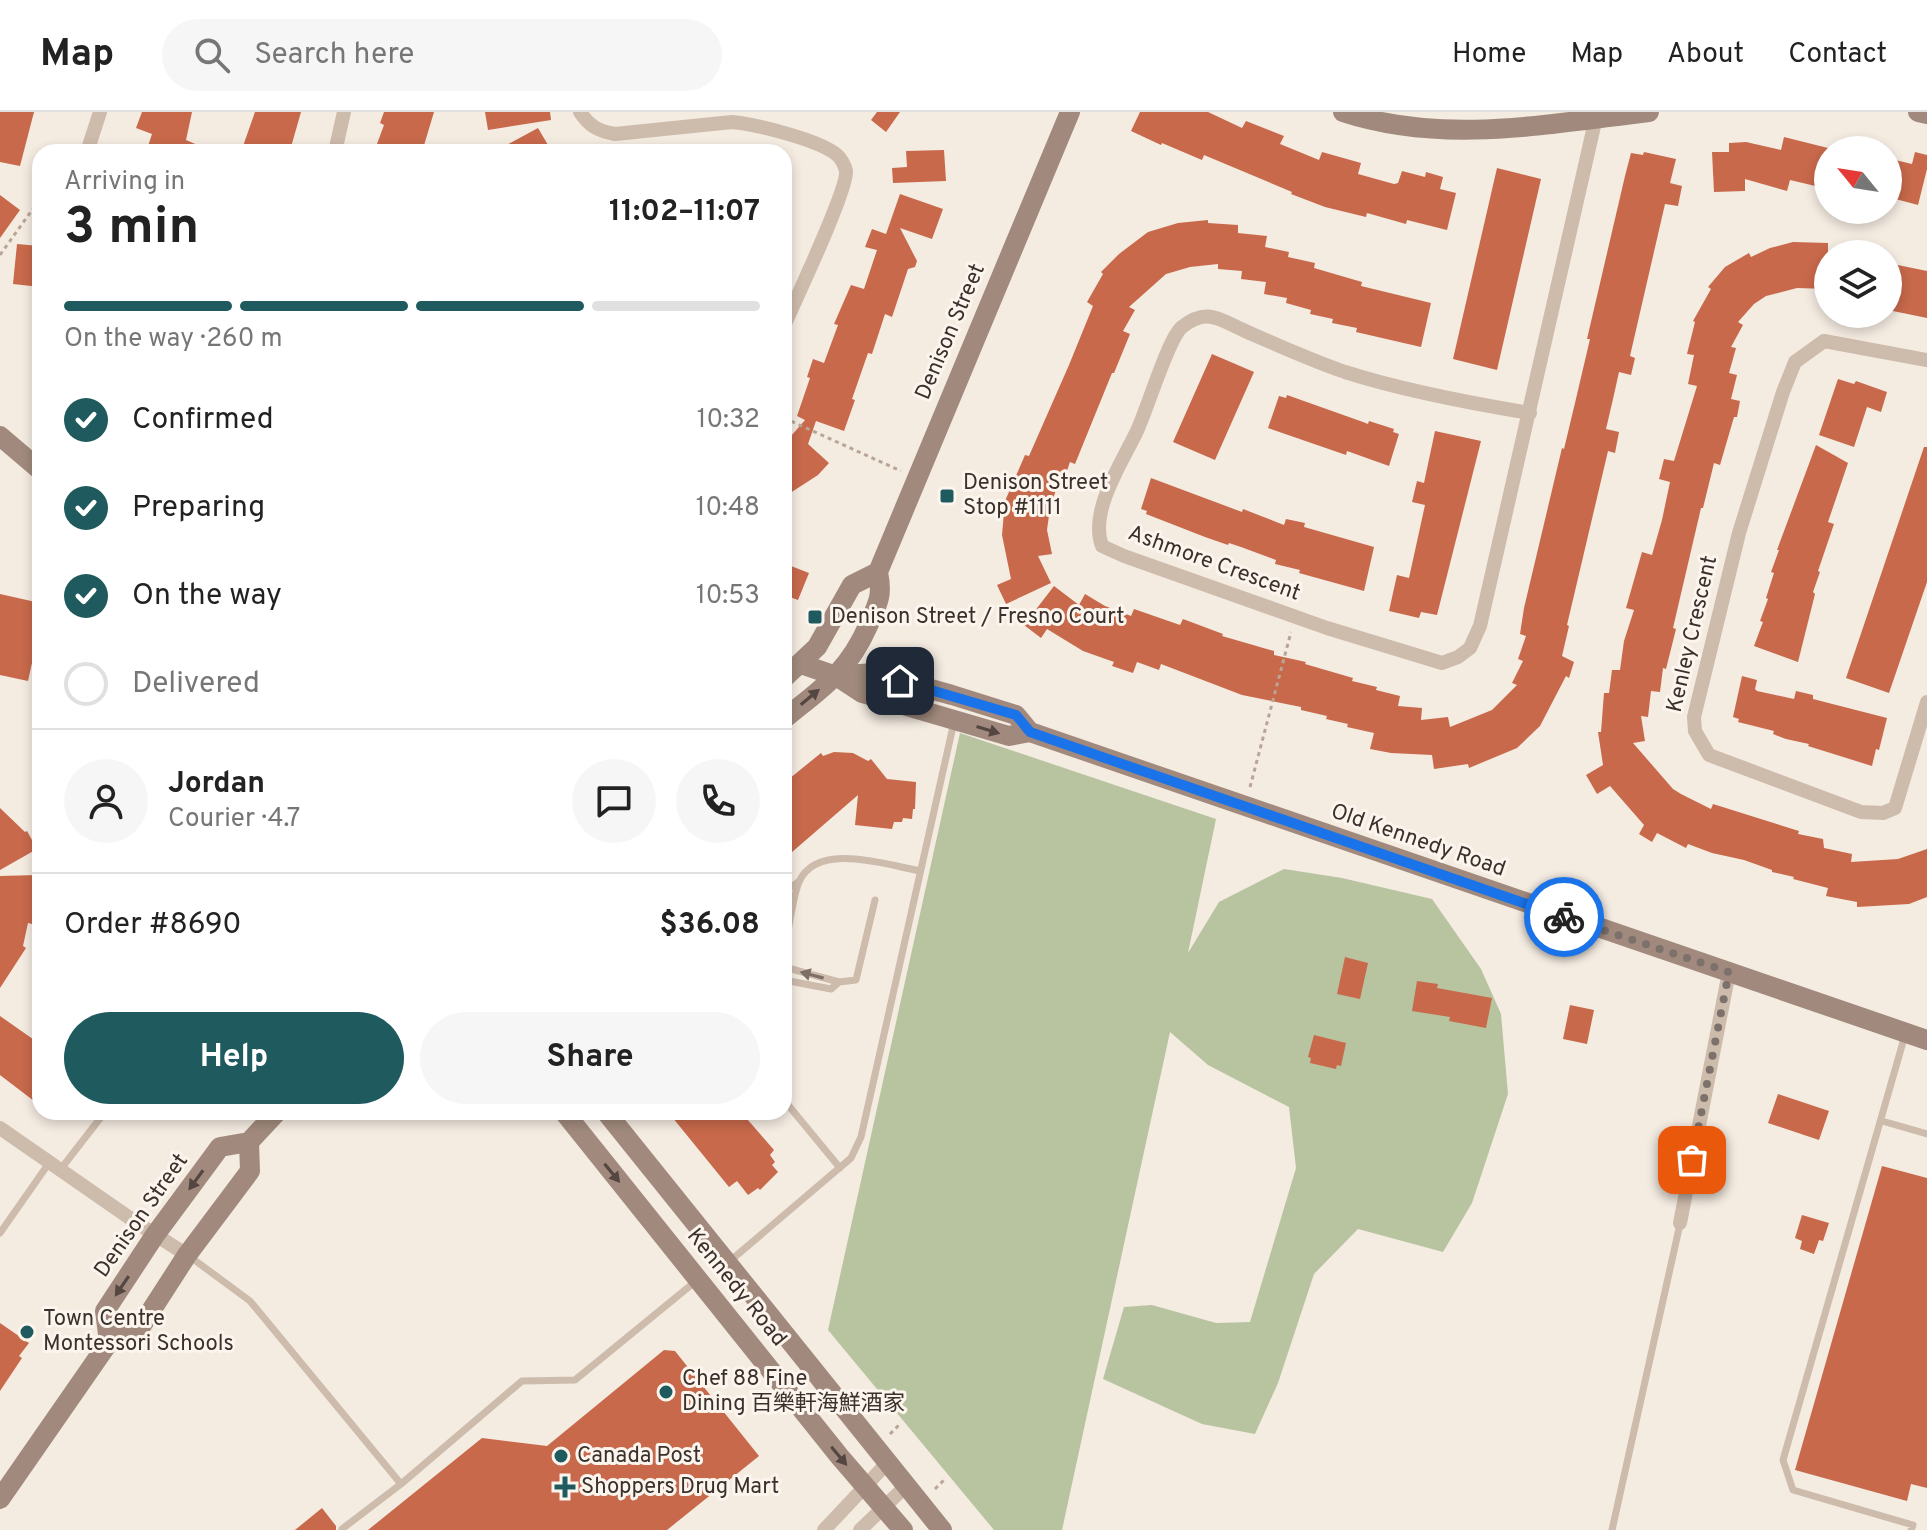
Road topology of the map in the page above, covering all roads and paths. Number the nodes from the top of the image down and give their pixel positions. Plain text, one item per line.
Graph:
1 (100, 112) edge
2 (344, 112) edge
3 (580, 112) edge
4 (1070, 112) edge
5 (1343, 112) edge
6 (1649, 112) edge
7 (1918, 112) edge
8 (1927, 114) edge
9 (1597, 115) edge
10 (90, 144) edge
11 (337, 144) edge
12 (32, 210) edge
13 (0, 255) edge
14 (792, 308) edge
15 (1927, 360) edge
16 (1530, 413) junction
17 (792, 422) edge
18 (0, 436) edge
19 (32, 463) edge
20 (885, 464) dead end
21 (878, 572) junction
22 (1296, 617) junction
23 (792, 662) edge
24 (836, 676) junction
25 (1927, 702) edge
26 (792, 712) edge
27 (954, 719) junction
28 (1030, 732) junction
29 (1245, 806) junction
30 (920, 871) junction
31 (800, 881) junction
32 (792, 886) edge
33 (875, 900) dead end
34 (792, 918) edge
35 (792, 969) edge
36 (1729, 972) junction
37 (792, 982) edge
38 (839, 982) junction
39 (1906, 1033) junction
40 (1927, 1040) edge
41 (792, 1110) edge
42 (98, 1120) edge
43 (270, 1120) edge
44 (570, 1120) edge
45 (612, 1120) edge
46 (1882, 1121) junction
47 (0, 1128) edge
48 (1927, 1134) edge
49 (249, 1142) junction
50 (55, 1166) junction
51 (840, 1168) junction
52 (1680, 1223) joint
53 (0, 1233) edge
54 (155, 1235) junction
55 (187, 1255) junction
56 (728, 1263) junction
57 (698, 1279) junction
58 (109, 1342) junction
59 (900, 1424) dead end
60 (888, 1437) dead end
61 (888, 1462) junction
62 (945, 1479) dead end
63 (401, 1484) junction
64 (865, 1486) junction
65 (906, 1486) junction
66 (932, 1491) dead end
67 (0, 1499) edge
68 (883, 1507) junction
69 (342, 1529) edge
70 (824, 1530) edge
71 (860, 1530) edge
72 (903, 1530) edge
73 (942, 1530) edge
74 (1612, 1530) edge
75 (1911, 1530) edge

1 - 10 street
2 - 11 street
3 - 14 street
4 - 21 street, Denison Street
5 - 9 street
6 - 9 street
7 - 8 street
9 - 16 street, Ashmore Crescent
12 - 13 path
15 - 25 street, Kenley Crescent
16 - 22 street, Ashmore Crescent
16 - 22 street, Ashmore Crescent
17 - 20 path
18 - 19 street
21 - 23 street
21 - 24 street, Denison Street
22 - 29 path
23 - 24 street
26 -> 24 street, Denison Street
24 - 27 street, Old Kennedy Road
24 - 28 street, Old Kennedy Road
27 -> 28 street, Old Kennedy Road
27 - 30 lane
28 - 29 street, Old Kennedy Road
29 - 36 street, Old Kennedy Road
30 - 31 lane
30 - 51 lane
31 - 32 lane
31 - 34 lane
33 - 38 lane
38 -> 35 lane
36 - 39 street, Old Kennedy Road
36 - 52 street
37 - 38 lane
39 - 40 street, Old Kennedy Road
39 - 46 lane
41 - 51 lane
42 - 50 lane
43 - 49 street, Denison Street
44 -> 57 street, Kennedy Road
45 - 56 street, Kennedy Road
46 - 48 lane
46 - 75 lane
47 - 50 street
49 -> 54 street, Denison Street
49 - 55 street
50 - 53 lane
50 - 54 street
51 - 56 lane
52 - 74 lane
54 - 55 street
54 -> 58 street, Denison Street
55 - 58 street
55 - 63 lane
56 - 61 street, Kennedy Road
57 - 63 lane
57 -> 64 street, Kennedy Road
58 - 67 street
59 - 60 path
61 - 64 street
61 - 65 street, Kennedy Road
62 - 66 path
63 - 69 lane
64 - 68 street, Kennedy Road
64 - 70 street
65 - 68 street
65 - 73 street, Kennedy Road
68 - 71 street
68 - 72 street, Kennedy Road

